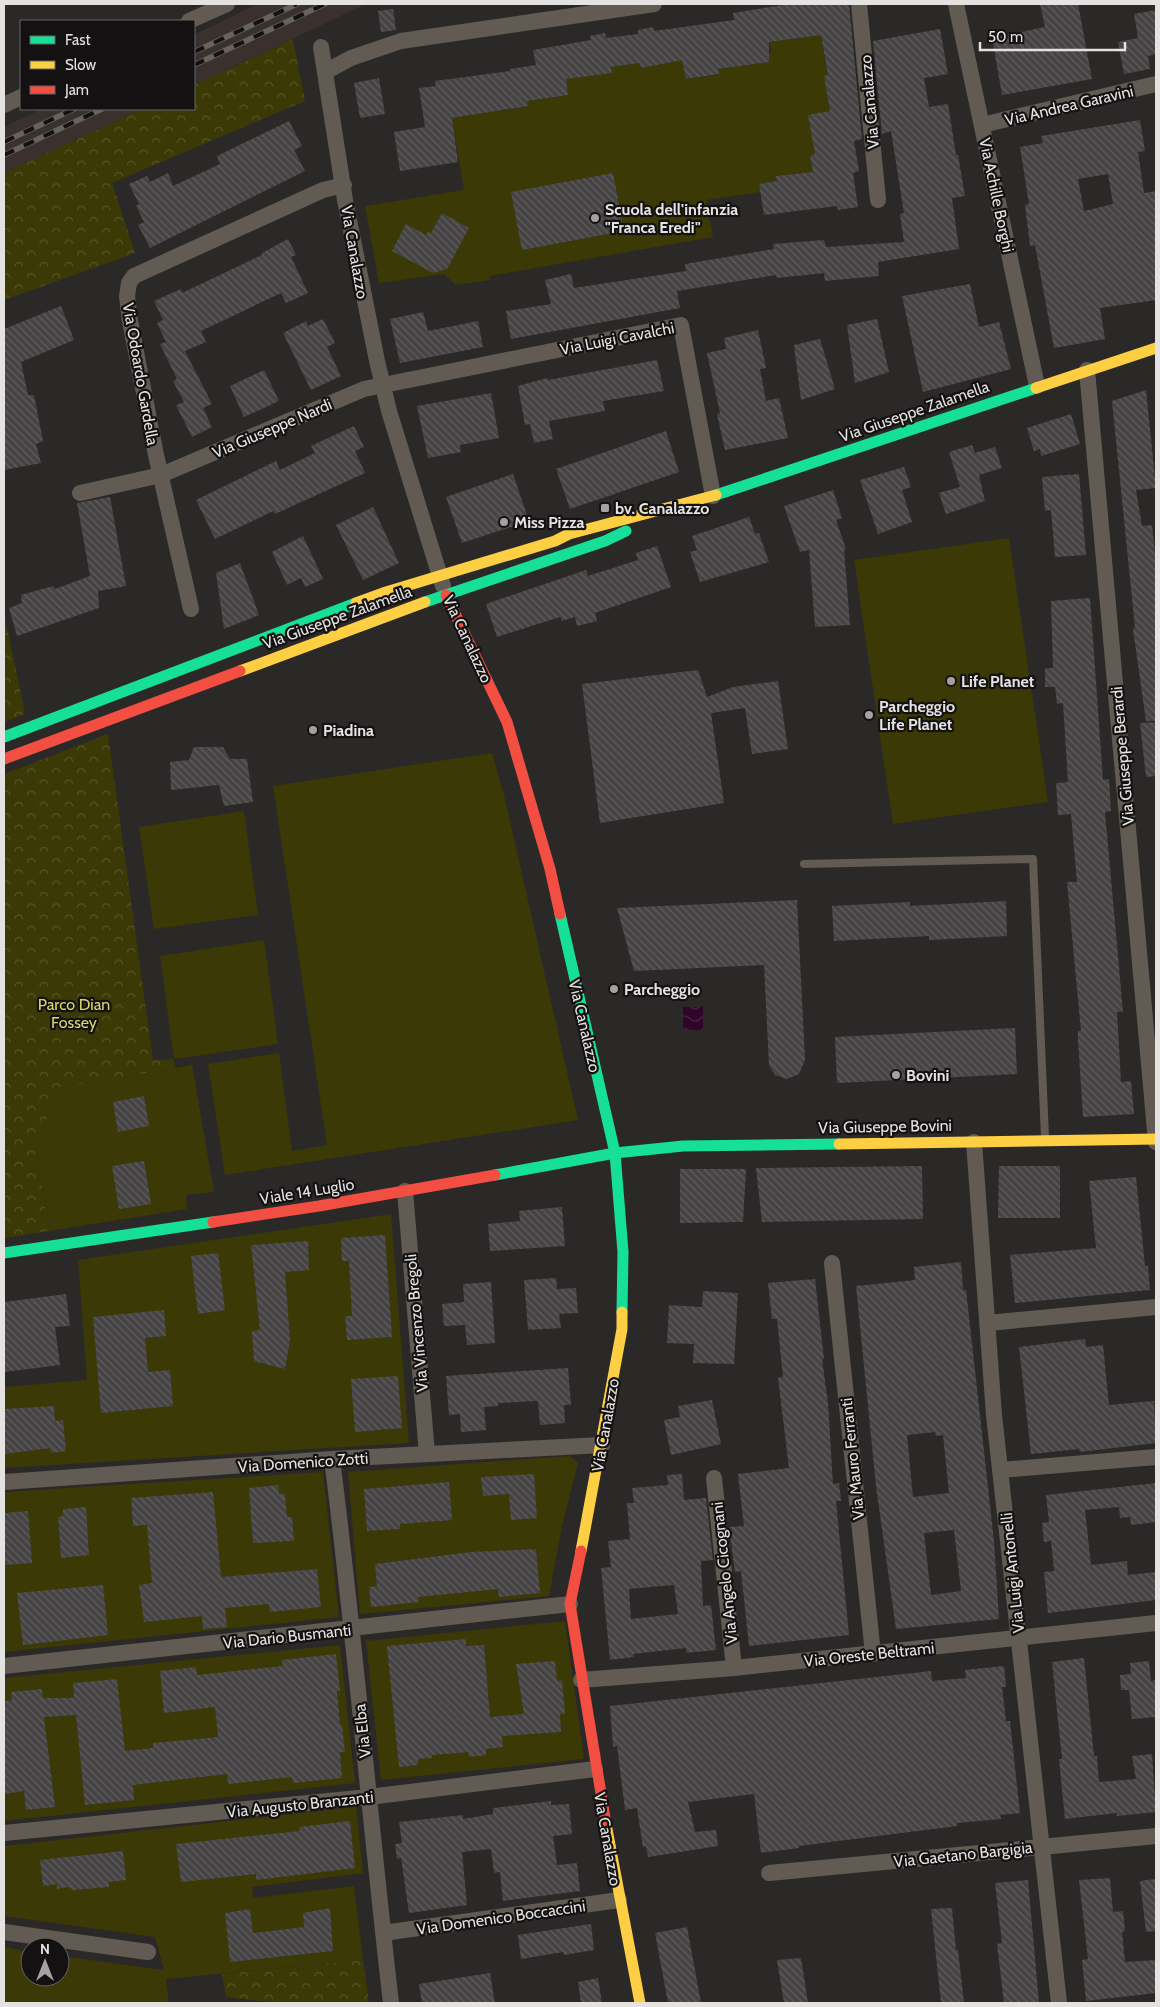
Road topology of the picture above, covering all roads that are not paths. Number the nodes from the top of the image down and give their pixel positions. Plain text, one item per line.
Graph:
1 (227, 4) edge
2 (654, 4) edge
3 (859, 4) edge
4 (956, 4) edge
5 (190, 20) edge
6 (321, 47) dead end
7 (326, 72) junction
8 (1156, 84) edge
9 (20, 98) edge
10 (4, 105) edge
11 (982, 126) junction
12 (344, 185) junction
13 (878, 200) dead end
14 (1156, 348) edge
15 (1087, 370) junction
16 (384, 385) junction
17 (1037, 386) junction
18 (161, 475) junction
19 (80, 493) dead end
20 (713, 496) junction
21 (682, 506) junction
22 (569, 534) junction
23 (435, 558) junction
24 (434, 578) junction
25 (446, 595) junction
26 (191, 609) dead end
27 (286, 653) junction
28 (69, 714) junction
29 (4, 737) edge
30 (4, 747) edge
31 (4, 759) edge
32 (804, 864) dead end
33 (1156, 1140) edge
34 (974, 1142) junction
35 (1046, 1142) junction
36 (615, 1153) junction
37 (405, 1191) junction
38 (4, 1253) edge
39 (832, 1263) dead end
40 (1156, 1307) edge
41 (988, 1323) junction
42 (602, 1445) junction
43 (427, 1454) junction
44 (1156, 1457) edge
45 (332, 1459) junction
46 (1000, 1470) junction
47 (714, 1478) dead end
48 (4, 1482) edge
49 (570, 1604) junction
50 (1156, 1623) edge
51 (352, 1628) junction
52 (1019, 1638) junction
53 (873, 1654) junction
54 (4, 1666) edge
55 (734, 1668) junction
56 (581, 1680) junction
57 (595, 1769) junction
58 (369, 1797) junction
59 (4, 1833) edge
60 (1156, 1836) edge
61 (1042, 1846) junction
62 (769, 1872) dead end
63 (619, 1900) junction
64 (4, 1932) edge
65 (383, 1933) junction
66 (148, 1952) dead end
67 (391, 2003) edge
68 (640, 2003) edge
69 (1059, 2003) edge

1 - 5 street
2 - 7 street
3 - 13 street, Via Canalazzo
4 - 11 street, Via Achille Borghi
6 - 7 street, Via Canalazzo
7 - 12 street, Via Canalazzo
8 - 11 street, Via Andrea Garavini
9 - 10 street
11 - 17 street, Via Achille Borghi
12 - 16 street, Via Canalazzo
12 - 18 street, Via Odoardo Gardella
14 - 15 street, Via Giuseppe Zalamella
15 - 17 street, Via Giuseppe Zalamella
15 - 33 street, Via Giuseppe Berardi
16 - 18 street, Via Giuseppe Nardi
16 - 20 street, Via Luigi Cavalchi
16 - 23 street, Via Canalazzo
17 - 20 street, Via Giuseppe Zalamella
18 - 19 street, Via Giuseppe Nardi
18 - 26 street, Via Odoardo Gardella
20 - 21 street, Via Giuseppe Zalamella
21 - 22 street, Via Giuseppe Zalamella
21 - 25 street, Via Giuseppe Zalamella
22 - 23 street
22 - 24 street, Via Giuseppe Zalamella
23 - 24 street, Via Canalazzo
24 - 25 street, Via Canalazzo
24 - 27 street
24 - 28 street, Via Giuseppe Zalamella
25 - 27 street, Via Giuseppe Zalamella
25 - 36 street, Via Canalazzo
27 - 31 street, Via Giuseppe Zalamella
28 - 29 street, Via Giuseppe Zalamella
28 - 30 street, Via Giuseppe Zalamella
32 - 35 lane
33 - 35 street, Via Giuseppe Bovini
34 - 35 street, Via Giuseppe Bovini
34 - 36 street, Via Giuseppe Bovini
34 - 41 street, Via Luigi Antonelli
36 - 37 street, Viale 14 Luglio
36 - 42 street, Via Canalazzo
37 - 38 street, Viale 14 Luglio
37 - 43 street, Via Vincenzo Bregoli
39 - 53 street, Via Mauro Ferranti
40 - 41 street
41 - 46 street, Via Luigi Antonelli
42 - 43 street, Via Domenico Zotti
42 - 49 street, Via Canalazzo
43 - 45 street, Via Domenico Zotti
44 - 46 street
45 - 48 street, Via Domenico Zotti
45 - 51 street, Via Elba
46 - 52 street, Via Luigi Antonelli
47 - 55 street, Via Angelo Cicognani
49 - 51 street, Via Dario Busmanti
49 - 56 street, Via Canalazzo
50 - 52 street, Via Oreste Beltrami
51 - 54 street, Via Dario Busmanti
51 - 58 street, Via Elba
52 - 53 street, Via Oreste Beltrami
52 - 61 street, Via Luigi Antonelli
53 - 55 street, Via Oreste Beltrami
55 - 56 street, Via Oreste Beltrami
56 - 57 street, Via Canalazzo
57 - 58 street, Via Augusto Branzanti
57 - 63 street, Via Canalazzo
58 - 59 street, Via Augusto Branzanti
58 - 65 street, Via Elba
60 - 61 street, Via Gaetano Bargigia
61 - 62 street, Via Gaetano Bargigia
61 - 69 street, Via Luigi Antonelli
63 - 65 street, Via Domenico Boccaccini
63 - 68 street, Via Canalazzo
64 - 66 street
65 - 67 street, Via Elba

